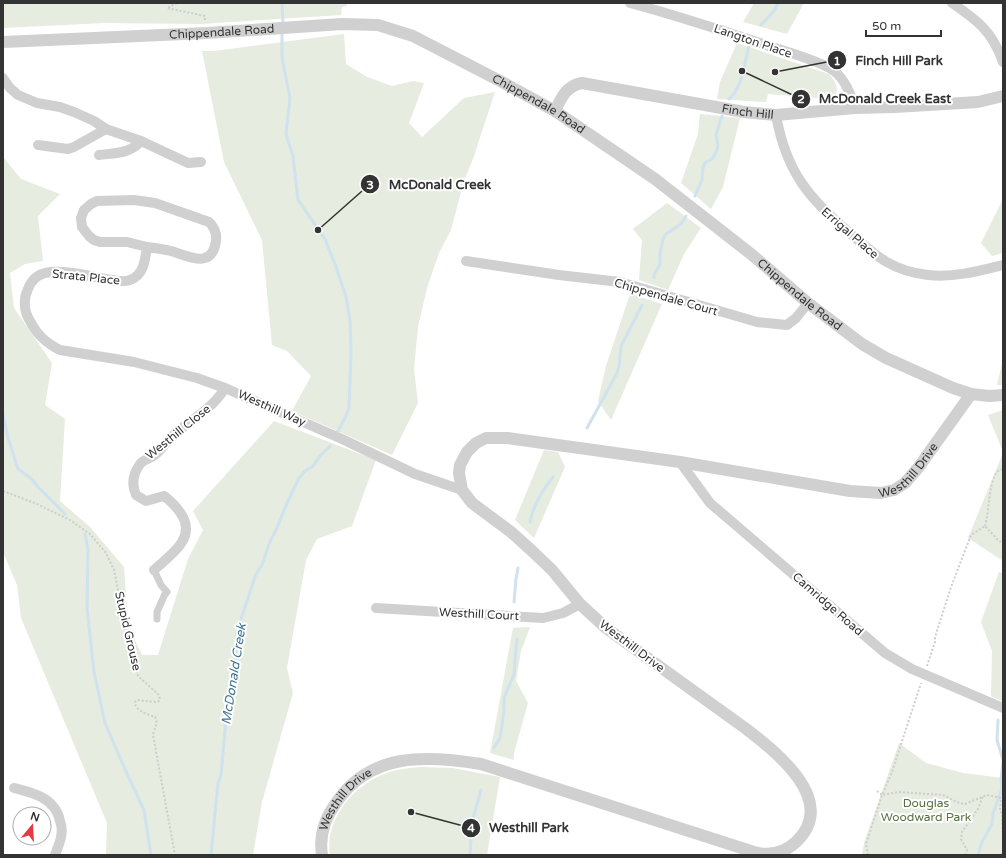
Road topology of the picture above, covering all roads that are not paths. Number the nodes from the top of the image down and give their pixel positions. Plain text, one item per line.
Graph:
1 (630, 3) edge
2 (952, 3) edge
3 (3, 42) edge
4 (1003, 62) edge
5 (3, 78) edge
6 (1003, 96) edge
7 (855, 108) junction
8 (555, 111) junction
9 (776, 115) junction
10 (106, 129) junction
11 (141, 141) junction
12 (38, 145) dead end
13 (99, 155) dead end
14 (201, 162) dead end
15 (147, 247) junction
16 (466, 261) dead end
17 (1003, 265) edge
18 (808, 303) junction
19 (73, 353) joint
20 (224, 388) junction
21 (971, 394) junction
22 (1003, 395) edge
23 (680, 462) junction
24 (462, 490) junction
25 (154, 570) joint
26 (580, 604) junction
27 (376, 608) dead end
28 (156, 620) dead end
29 (1003, 708) edge
30 (14, 788) dead end
31 (55, 855) edge
32 (322, 855) edge

1 - 7 street, Langton Place
2 - 4 street
3 - 8 street, Chippendale Road
5 - 10 street
6 - 7 street, Finch Hill
7 - 9 street, Finch Hill
8 - 9 street, Finch Hill
8 - 18 street, Chippendale Road
9 - 17 street, Errigal Place
10 - 11 street
10 - 12 street
11 - 13 street
11 - 14 street
15 - 15 street
15 - 19 street, Strata Place
16 - 18 street, Chippendale Court
18 - 21 street, Chippendale Road
19 - 20 street, Westhill Way
20 - 24 street, Westhill Way
20 - 25 street, Westhill Close
21 - 22 street, Chippendale Road
21 - 23 street, Westhill Drive
23 - 24 street, Westhill Drive
23 - 29 street, Camridge Road
24 - 26 street, Westhill Drive
25 - 28 street
26 - 27 street, Westhill Court
26 - 32 street, Westhill Drive
30 - 31 street

